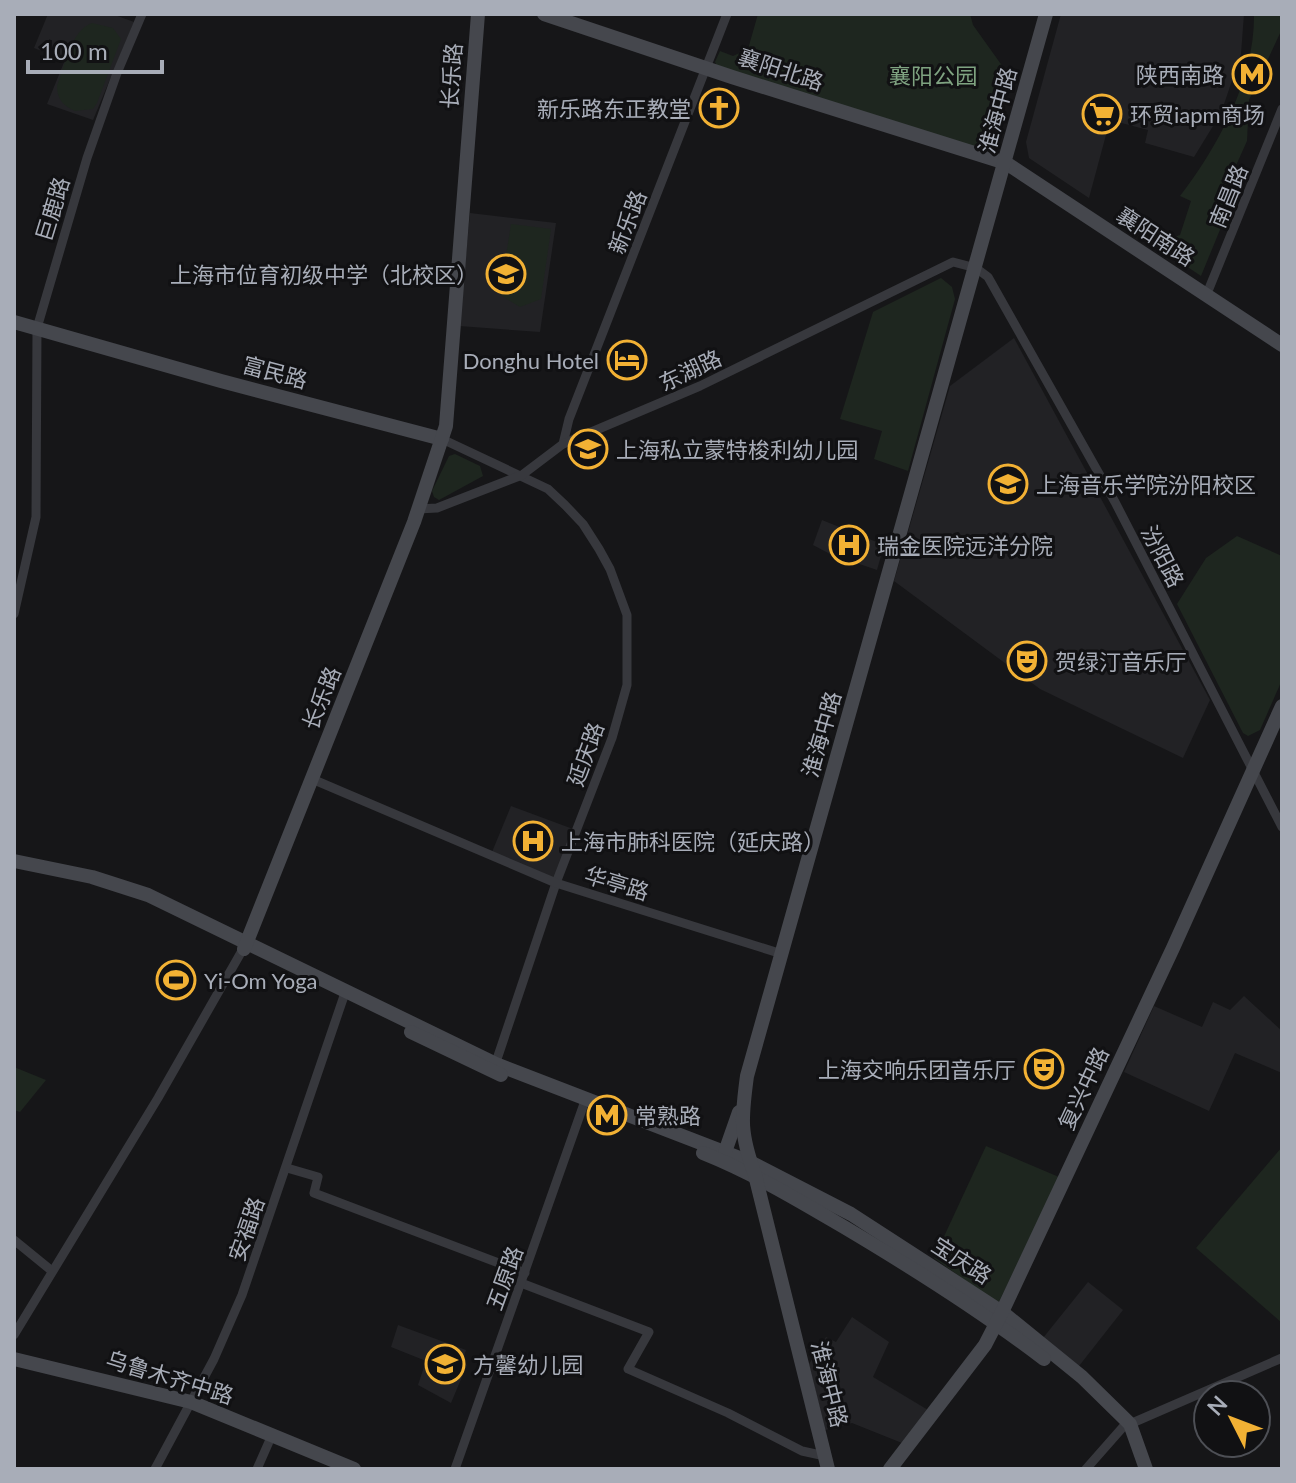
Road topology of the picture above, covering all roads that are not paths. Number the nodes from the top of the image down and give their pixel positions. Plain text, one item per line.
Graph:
1 (142, 14) edge
2 (478, 14) edge
3 (544, 14) edge
4 (727, 14) edge
5 (1046, 14) edge
6 (706, 68) junction
7 (1282, 109) edge
8 (1006, 163) junction
9 (976, 268) junction
10 (1206, 296) junction
11 (14, 322) edge
12 (37, 328) junction
13 (1282, 345) edge
14 (442, 439) junction
15 (563, 444) junction
16 (522, 475) junction
17 (418, 509) junction
18 (14, 614) edge
19 (1282, 706) edge
20 (1253, 773) junction
21 (312, 779) junction
22 (1282, 827) edge
23 (14, 861) edge
24 (14, 868) edge
25 (556, 883) junction
26 (246, 945) junction
27 (782, 954) junction
28 (345, 994) junction
29 (494, 1068) junction
30 (744, 1097) junction
31 (585, 1103) junction
32 (725, 1152) junction
33 (287, 1168) junction
34 (752, 1168) junction
35 (14, 1240) edge
36 (52, 1271) junction
37 (525, 1273) junction
38 (521, 1283) junction
39 (999, 1318) junction
40 (14, 1335) edge
41 (1282, 1358) edge
42 (14, 1359) edge
43 (191, 1402) junction
44 (1127, 1426) junction
45 (272, 1435) junction
46 (826, 1463) edge
47 (155, 1469) edge
48 (257, 1469) edge
49 (354, 1469) edge
50 (455, 1469) edge
51 (890, 1469) edge
52 (1086, 1469) edge
53 (1136, 1469) edge
54 (1146, 1469) edge

1 - 12 street, 巨鹿路
2 - 14 main road, 长乐路
3 - 6 main road, 襄阳北路
4 - 6 street, 新乐路
5 - 8 main road, 淮海中路
6 - 8 main road, 襄阳北路
6 - 15 street, 新乐路
7 - 10 street, 南昌路
8 - 9 main road, 淮海中路
8 - 10 main road, 襄阳南路
9 - 15 street, 东湖路
9 - 20 street, 汾阳路
9 - 27 main road, 淮海中路
10 - 13 main road, 襄阳南路
11 - 12 main road, 富民路
12 - 14 main road, 富民路
12 - 18 street, 巨鹿路
14 - 16 street, 富民路
14 - 17 main road, 长乐路
15 - 16 street, 东湖路
16 - 17 street, 东湖路
16 - 25 street, 延庆路
17 - 21 main road, 长乐路
19 - 20 main road, 复兴中路
20 - 22 street, 汾阳路
20 - 39 main road, 复兴中路
21 - 25 street, 华亭路
21 - 26 main road, 长乐路
23 - 26 main road
24 - 26 main road
25 - 27 street, 华亭路
25 - 29 street, 延庆路
26 - 28 main road
26 - 36 street, 长乐路
27 - 30 main road, 淮海中路
28 - 29 main road
28 - 33 street, 安福路
29 - 31 main road
30 - 32 main road
30 - 34 main road, 淮海中路
31 - 32 main road
31 - 34 main road
31 - 37 street, 五原路
32 - 34 main road
33 - 37 street
33 - 43 street, 安福路
34 - 39 main road, 宝庆路
34 - 46 main road, 淮海中路
35 - 36 street
36 - 40 street, 长乐路
37 - 38 street, 五原路
38 - 46 street
38 - 50 street, 五原路
39 - 44 main road, 宝庆路
39 - 51 main road, 复兴中路
41 - 44 street
42 - 43 main road, 乌鲁木齐中路
43 - 45 main road, 乌鲁木齐中路
43 - 47 street, 安福路
44 - 52 street
44 - 53 main road
44 - 54 main road
45 - 48 street
45 - 49 main road, 乌鲁木齐中路

